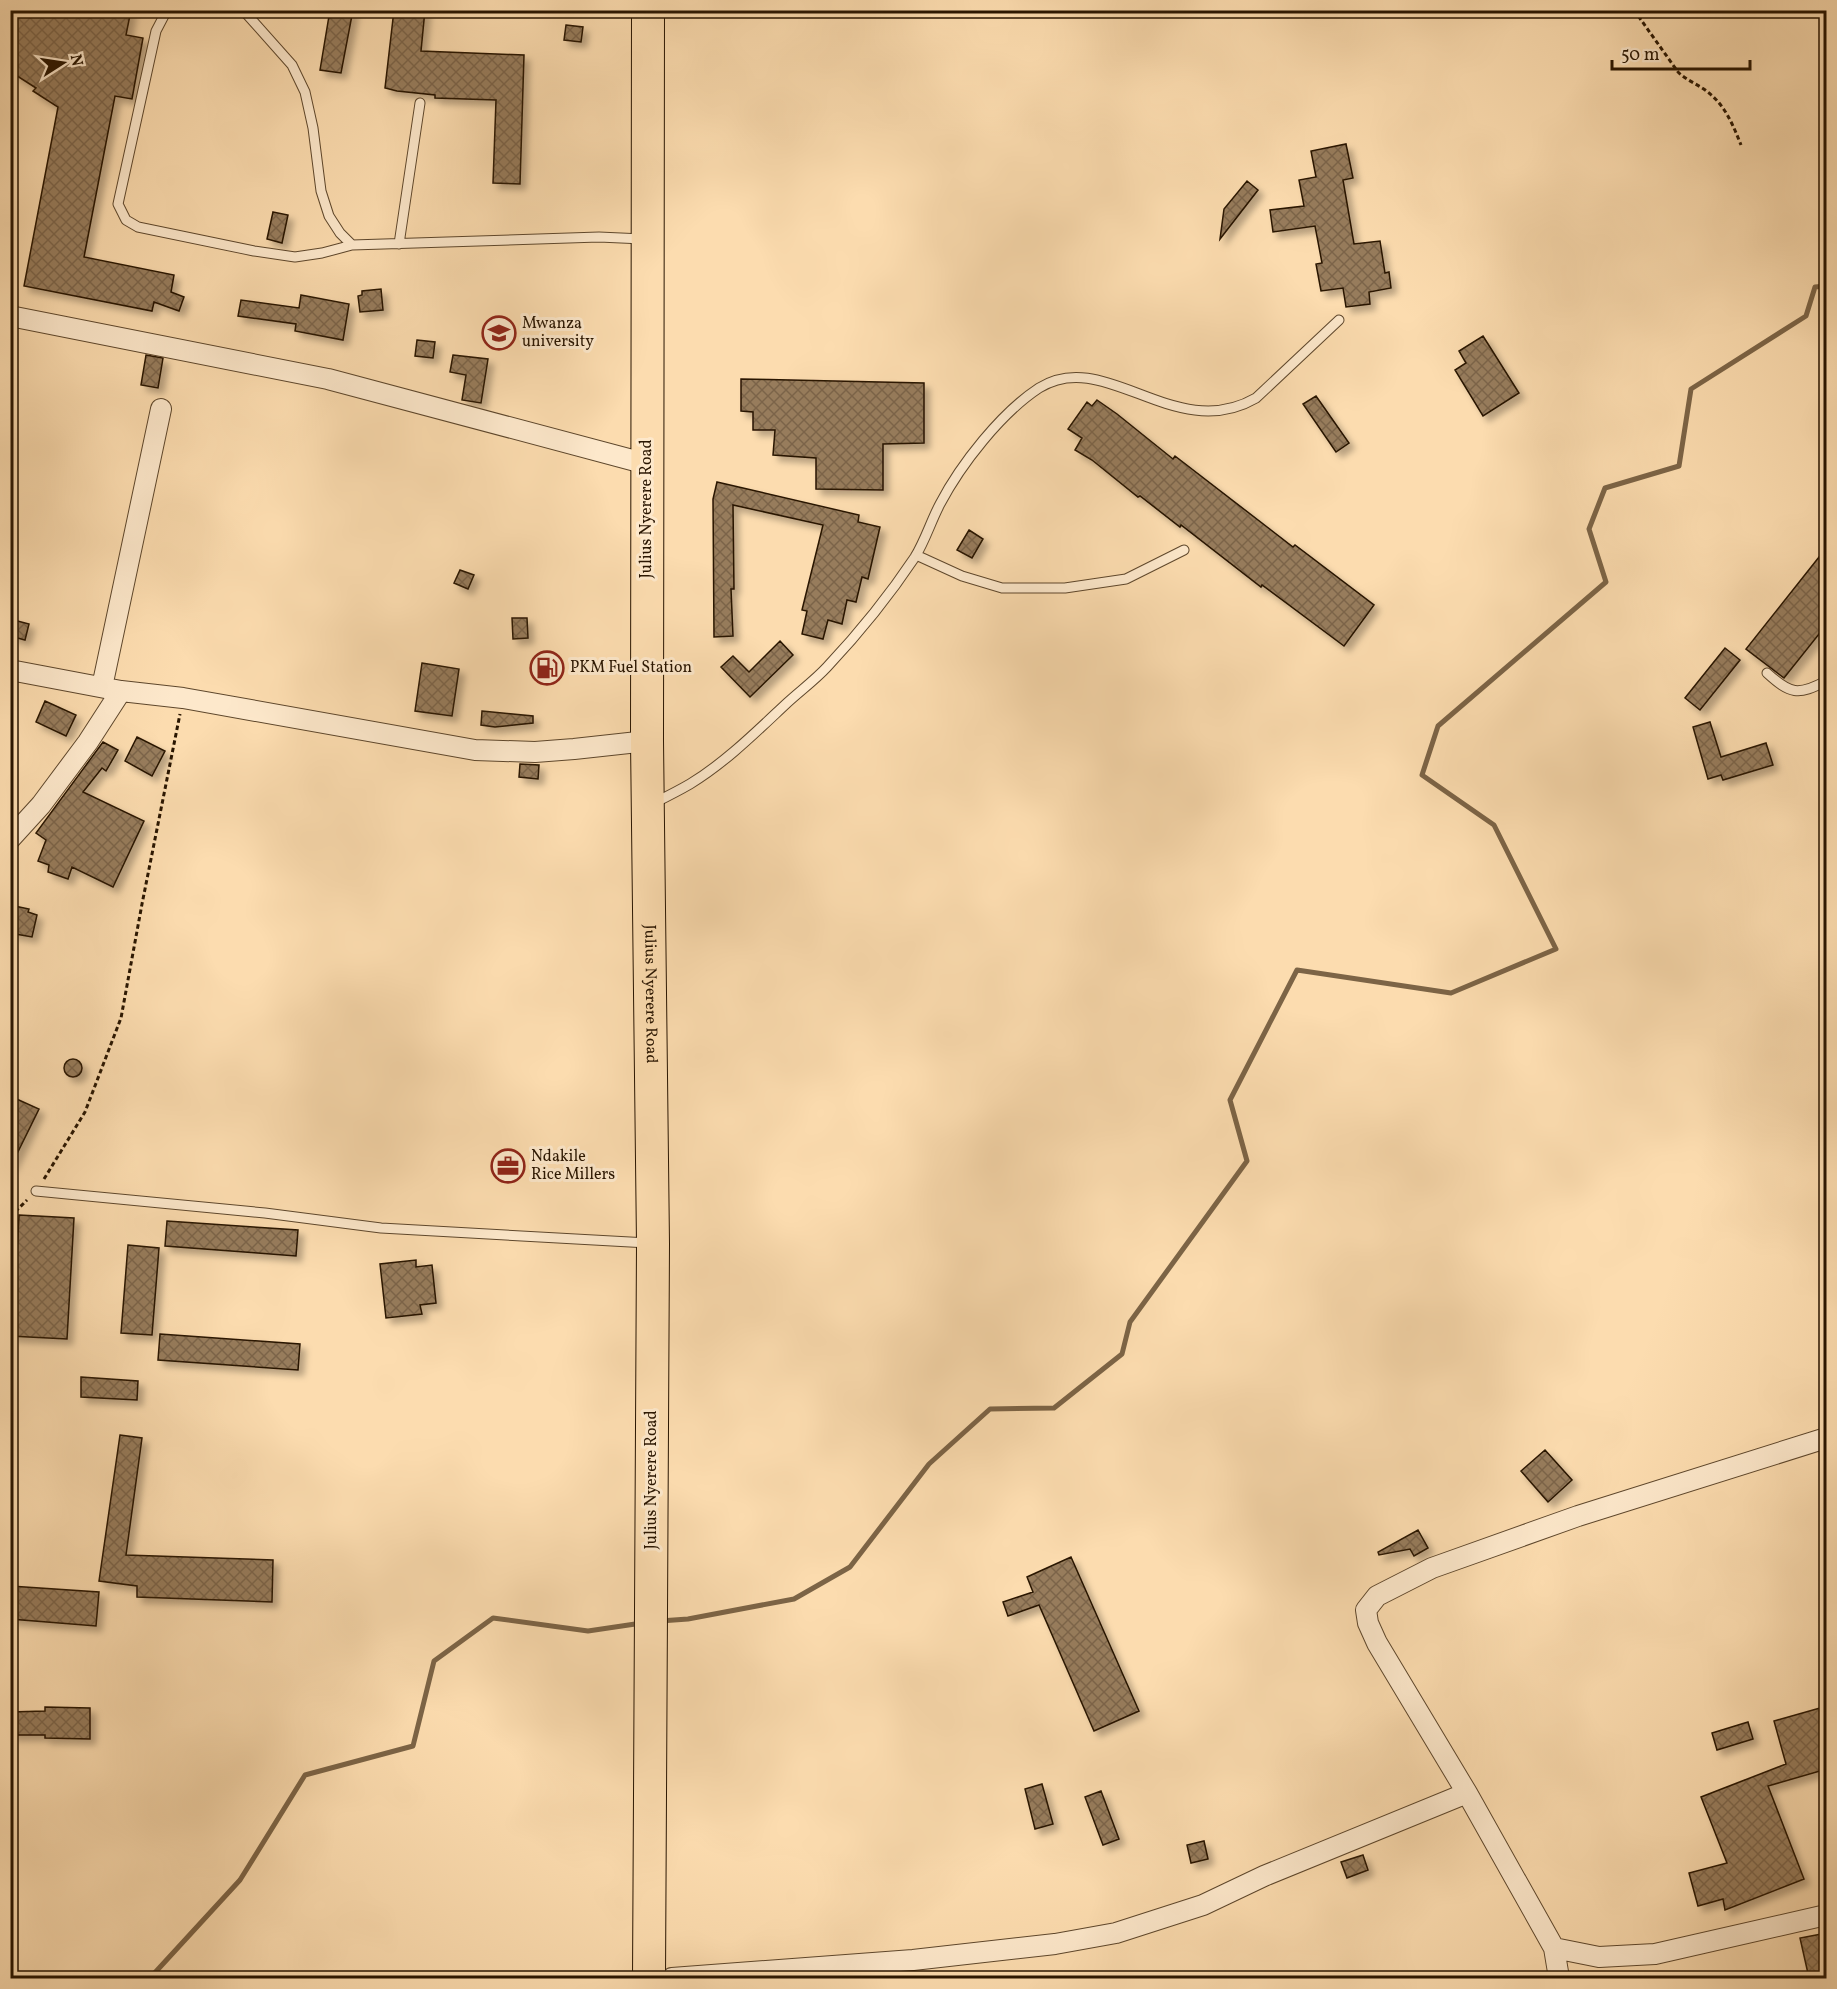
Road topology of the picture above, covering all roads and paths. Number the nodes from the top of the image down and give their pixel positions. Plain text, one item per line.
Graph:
1 (166, 10) edge
2 (243, 10) edge
3 (648, 10) edge
4 (1634, 10) edge
5 (420, 103) dead end
6 (1741, 145) dead end
7 (648, 239) junction
8 (399, 244) junction
9 (352, 245) junction
10 (10, 316) edge
11 (1339, 320) dead end
12 (161, 409) dead end
13 (647, 464) junction
14 (1184, 550) dead end
15 (916, 555) junction
16 (10, 670) edge
17 (1767, 673) dead end
18 (1827, 681) edge
19 (102, 687) junction
20 (122, 692) junction
21 (183, 698) junction
22 (647, 741) junction
23 (649, 806) junction
24 (10, 839) edge
25 (36, 1191) junction
26 (10, 1216) edge
27 (653, 1244) junction
28 (1827, 1438) edge
29 (1467, 1793) junction
30 (1827, 1915) edge
31 (1554, 1948) junction
32 (649, 1978) edge
33 (672, 1978) edge
34 (1559, 1978) edge

1 - 9 lane
2 - 9 lane
3 - 7 highway, Julius Nyerere Road
4 - 6 path
5 - 8 lane
7 - 8 lane
7 - 13 highway, Julius Nyerere Road
8 - 9 lane
10 - 13 street
11 - 15 lane
12 - 19 street
13 - 22 highway, Julius Nyerere Road
14 - 15 lane
15 - 23 lane
16 - 19 street
17 - 18 lane
19 - 20 street
20 - 21 street
20 - 24 street
21 - 22 street
21 - 25 path
22 - 23 highway, Julius Nyerere Road
23 - 27 highway, Julius Nyerere Road
25 - 26 path
25 - 27 lane
27 - 32 highway, Julius Nyerere Road
28 - 29 street
29 - 31 street
29 - 33 street
30 - 31 street
31 - 34 street

